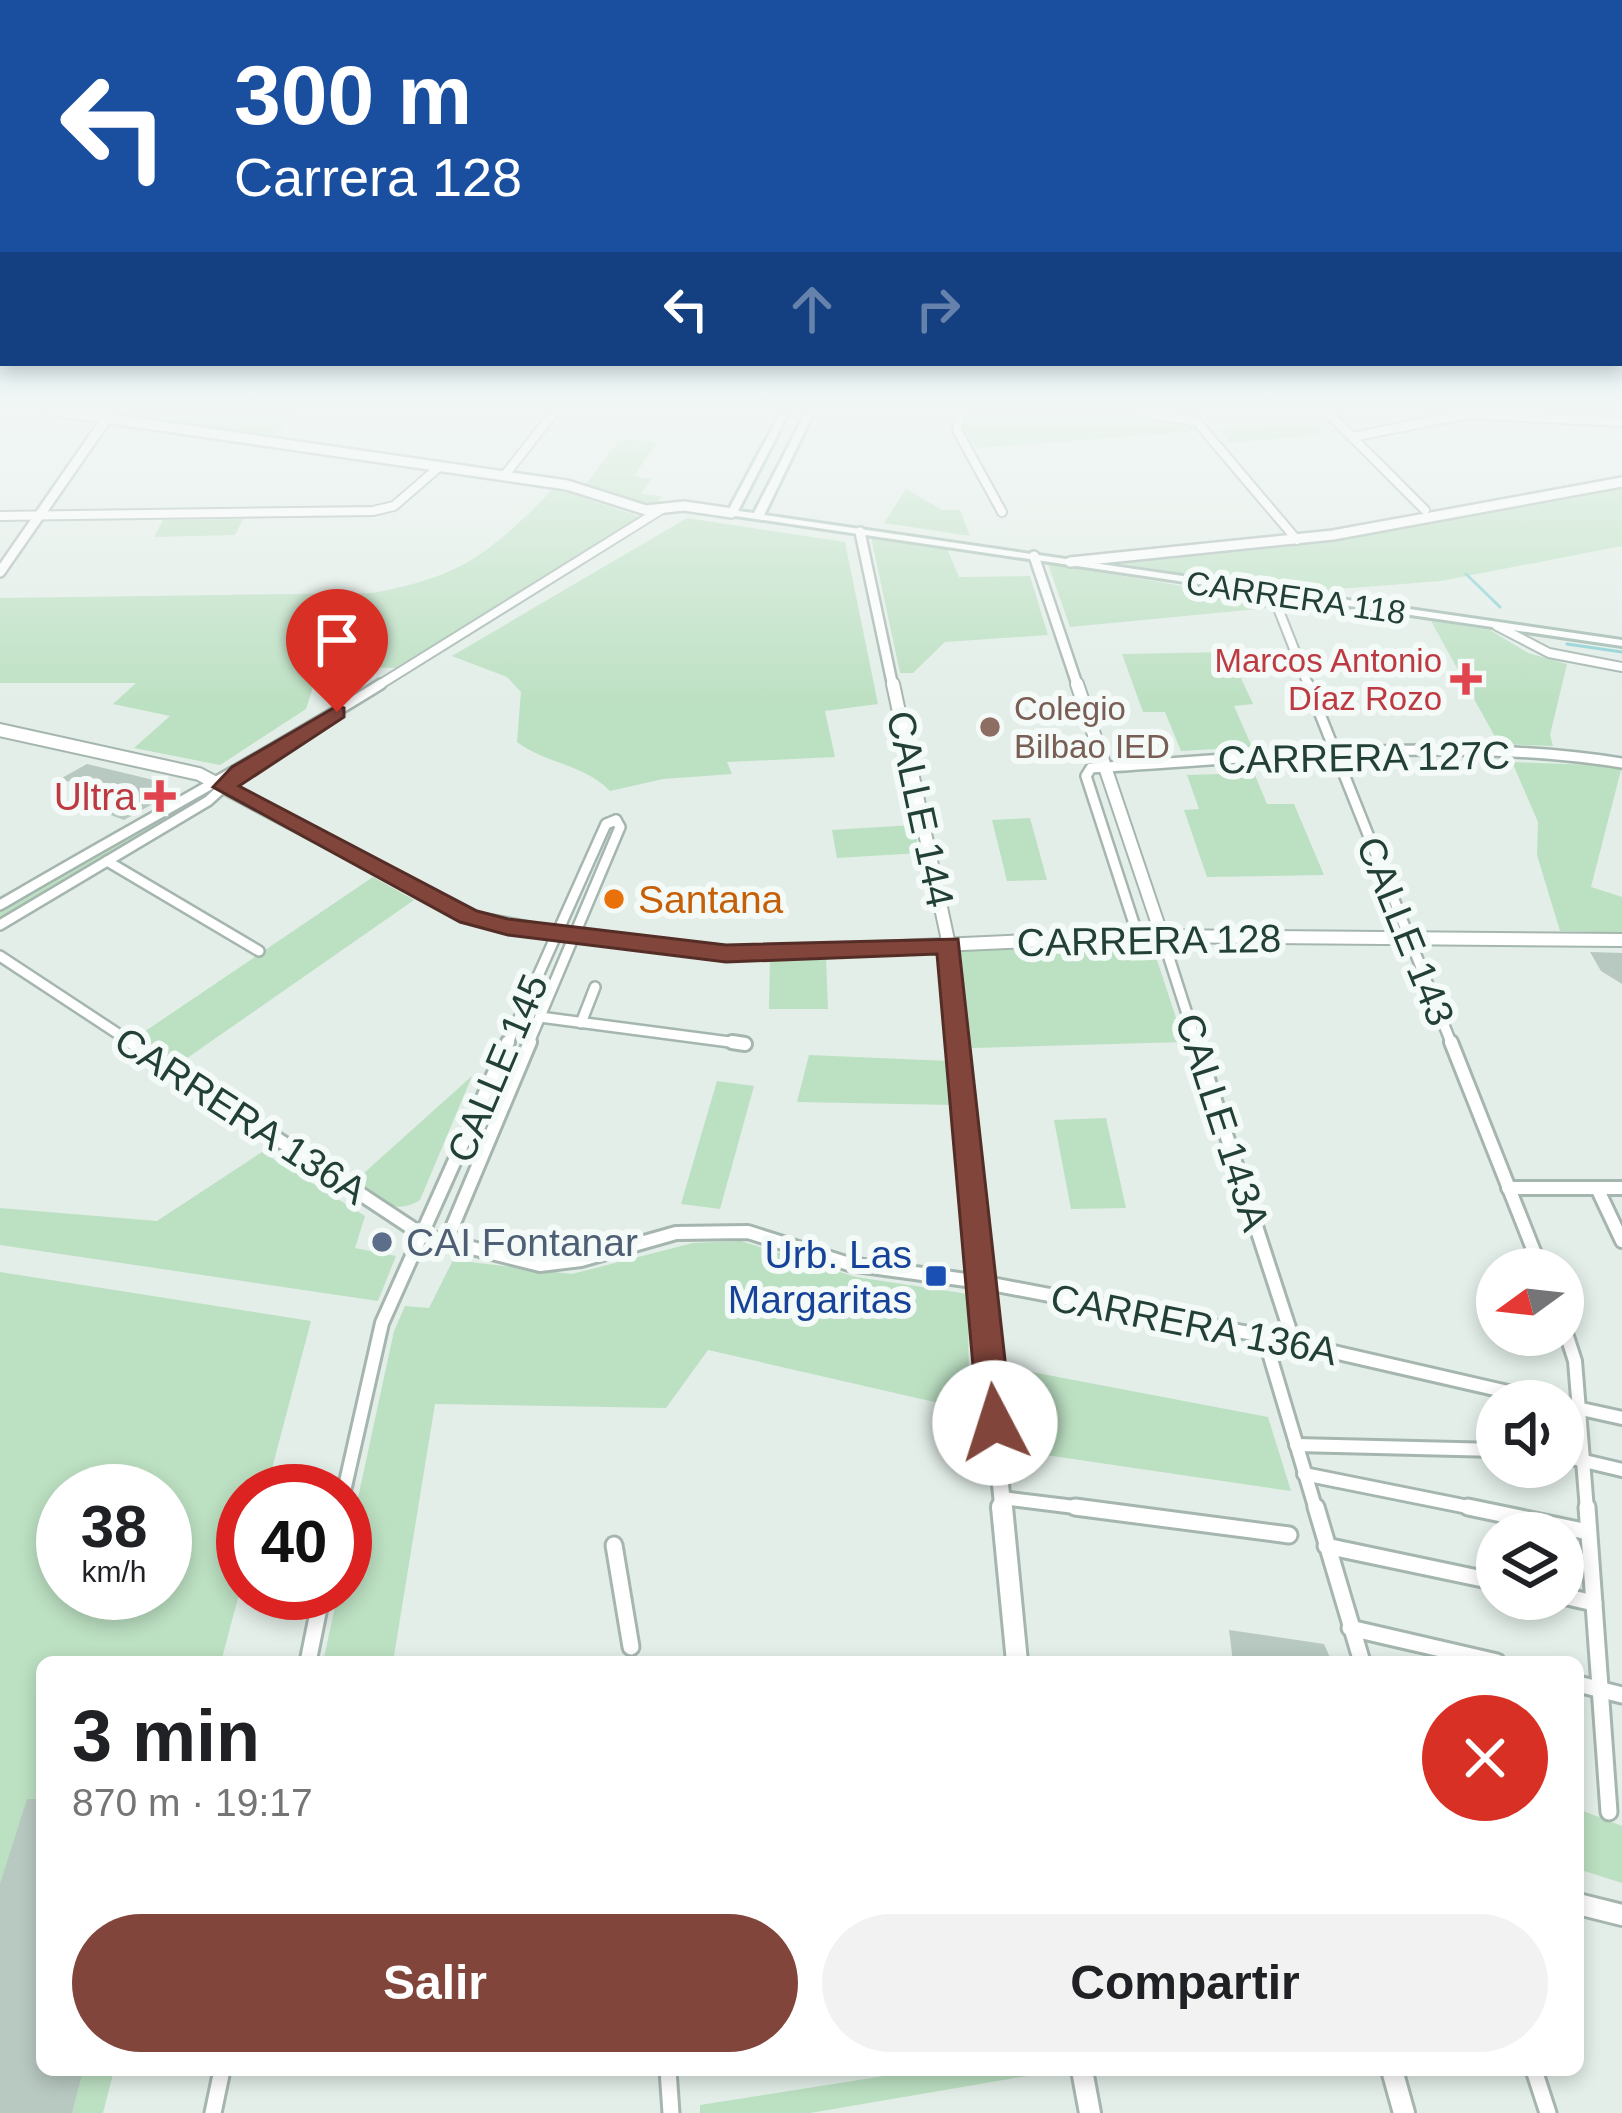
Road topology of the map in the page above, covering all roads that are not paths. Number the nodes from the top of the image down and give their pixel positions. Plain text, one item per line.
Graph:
1 (43, 509) edge
2 (385, 509) edge
3 (651, 509) edge
4 (662, 509) junction
5 (665, 509) edge
6 (703, 509) edge
7 (734, 509) edge
8 (762, 509) edge
9 (1001, 509) edge
10 (1271, 509) edge
11 (1473, 509) edge
12 (1003, 512) dead end
13 (732, 513) junction
14 (39, 515) junction
15 (0, 516) edge
16 (757, 518) junction
17 (860, 532) junction
18 (1298, 540) junction
19 (1034, 556) junction
20 (1116, 564) junction
21 (0, 572) edge
22 (1272, 593) junction
23 (1497, 626) junction
24 (1622, 644) edge
25 (1622, 667) edge
26 (0, 730) edge
27 (1335, 753) junction
28 (1622, 763) edge
29 (1105, 766) junction
30 (220, 784) junction
31 (107, 861) junction
32 (0, 905) edge
33 (0, 925) edge
34 (555, 933) junction
35 (574, 936) junction
36 (1138, 936) junction
37 (1162, 936) junction
38 (1409, 939) junction
39 (1622, 940) edge
40 (949, 945) junction
41 (259, 951) dead end
42 (0, 956) edge
43 (595, 987) dead end
44 (540, 1017) junction
45 (581, 1023) junction
46 (745, 1044) dead end
47 (1508, 1188) junction
48 (1597, 1188) junction
49 (1622, 1188) edge
50 (424, 1236) junction
51 (1622, 1241) edge
52 (446, 1242) junction
53 (1532, 1248) edge
54 (981, 1282) junction
55 (1264, 1336) junction
56 (1294, 1343) junction
57 (1476, 1385) edge
58 (1584, 1410) edge
59 (1622, 1418) edge
60 (1296, 1445) junction
61 (1476, 1449) edge
62 (1584, 1460) edge
63 (350, 1464) edge
64 (1622, 1470) edge
65 (1304, 1474) junction
66 (1584, 1474) edge
67 (1002, 1498) junction
68 (1588, 1532) junction
69 (1289, 1535) dead end
70 (614, 1545) dead end
71 (1326, 1546) junction
72 (1476, 1578) edge
73 (1584, 1601) edge
74 (1594, 1603) junction
75 (317, 1620) edge
76 (1350, 1628) junction
77 (1419, 1643) junction
78 (631, 1647) dead end
79 (309, 1656) edge
80 (1016, 1656) edge
81 (1360, 1656) edge
82 (1420, 1656) edge
83 (1472, 1656) edge
84 (1584, 1686) edge
85 (1600, 1690) junction
86 (1622, 1695) edge
87 (1609, 1812) dead end
88 (1584, 1906) edge
89 (1622, 1915) edge
90 (221, 2076) edge
91 (668, 2076) edge
92 (1083, 2076) edge
93 (1394, 2076) edge
94 (1536, 2076) edge
95 (213, 2113) edge
96 (671, 2113) edge
97 (1090, 2113) edge
98 (1404, 2113) edge
99 (1548, 2113) edge

1 - 14 street
2 - 14 street
3 - 4 street
4 - 5 street
4 - 30 street
6 - 13 street
7 - 13 main road
8 - 16 main road
9 - 12 street
10 - 18 street
11 - 18 street
13 - 16 main road, CARRERA 118
14 - 15 street
14 - 21 street
16 - 17 main road, CARRERA 118
17 - 19 main road, CARRERA 118
17 - 40 street, CALLE 144
18 - 20 street
19 - 20 main road, CARRERA 118
19 - 29 street, CALLE 143A
20 - 22 main road, CARRERA 118
22 - 23 main road, CARRERA 118
22 - 27 street, CALLE 143
23 - 24 main road, CARRERA 118
23 - 25 street
26 - 30 street, CARRERA 128
27 - 28 street, CARRERA 127C
27 - 29 street, CARRERA 127C
27 - 38 street, CALLE 143
29 - 36 street, CALLE 143A
29 - 37 street, CALLE 143A
30 - 31 street
30 - 32 street
30 - 34 street, CARRERA 128
31 - 33 street
31 - 41 street
34 - 35 street, CARRERA 128
34 - 35 street, CALLE 145
34 - 50 street, CALLE 145
35 - 40 street, CARRERA 128
35 - 44 street, CALLE 145
36 - 37 street, CARRERA 128
36 - 40 street, CARRERA 128
37 - 38 street, CARRERA 128
37 - 56 street, CALLE 143A
38 - 39 street, CARRERA 128
38 - 47 street, CALLE 143
40 - 54 street, CALLE 144
42 - 50 street, CARRERA 136A
43 - 45 street
44 - 45 street
44 - 52 street, CALLE 145
45 - 46 street
47 - 48 street
47 - 53 street, CALLE 143
48 - 49 street
48 - 51 street
50 - 52 street, CARRERA 136A
50 - 63 street, CALLE 145
52 - 54 street, CARRERA 136A
54 - 55 street, CARRERA 136A
54 - 67 street, CALLE 144
55 - 56 street, CARRERA 136A
55 - 60 street
56 - 57 street, CARRERA 136A
58 - 59 street
60 - 61 street
60 - 65 street
62 - 64 street
65 - 68 street
65 - 71 street
66 - 68 street
67 - 69 street
67 - 80 street, CALLE 144
68 - 74 street
70 - 78 street
71 - 72 street
71 - 76 street
73 - 74 street
74 - 85 street
75 - 79 street
76 - 77 street
76 - 81 street
77 - 82 street
77 - 83 street
84 - 85 street
85 - 86 street
85 - 87 street
88 - 89 street
90 - 95 street
91 - 96 street
92 - 97 street
93 - 98 street
94 - 99 street

